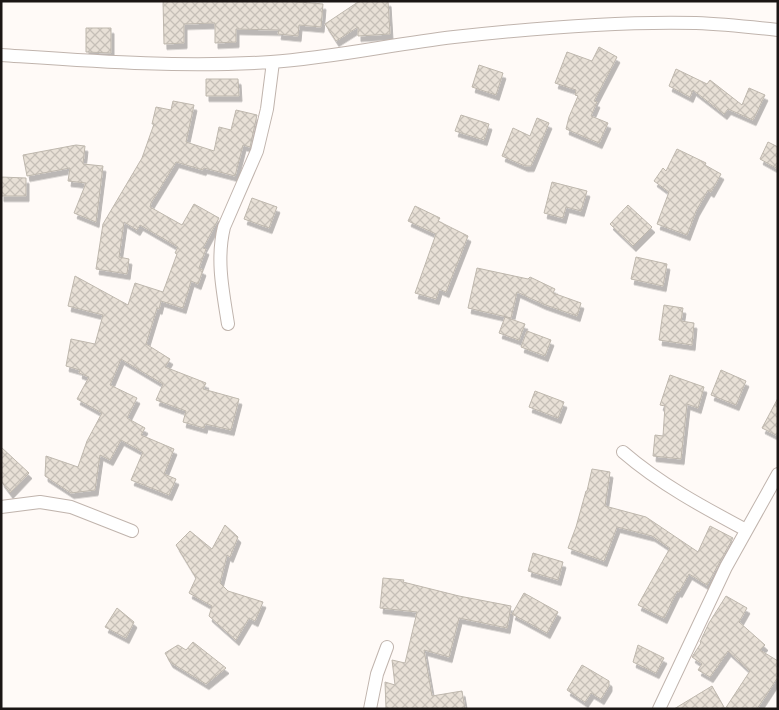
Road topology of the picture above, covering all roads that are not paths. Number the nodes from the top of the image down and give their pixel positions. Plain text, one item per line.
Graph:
1 (778, 30) edge
2 (1, 55) edge
3 (273, 62) junction
4 (228, 324) dead end
5 (623, 452) dead end
6 (778, 474) edge
7 (1, 507) edge
8 (746, 530) junction
9 (132, 531) dead end
10 (387, 647) dead end
11 (370, 709) edge
12 (659, 709) edge

1 - 3 street
2 - 3 street
3 - 4 street
5 - 8 street
6 - 8 street
7 - 9 street
8 - 12 street
10 - 11 street

